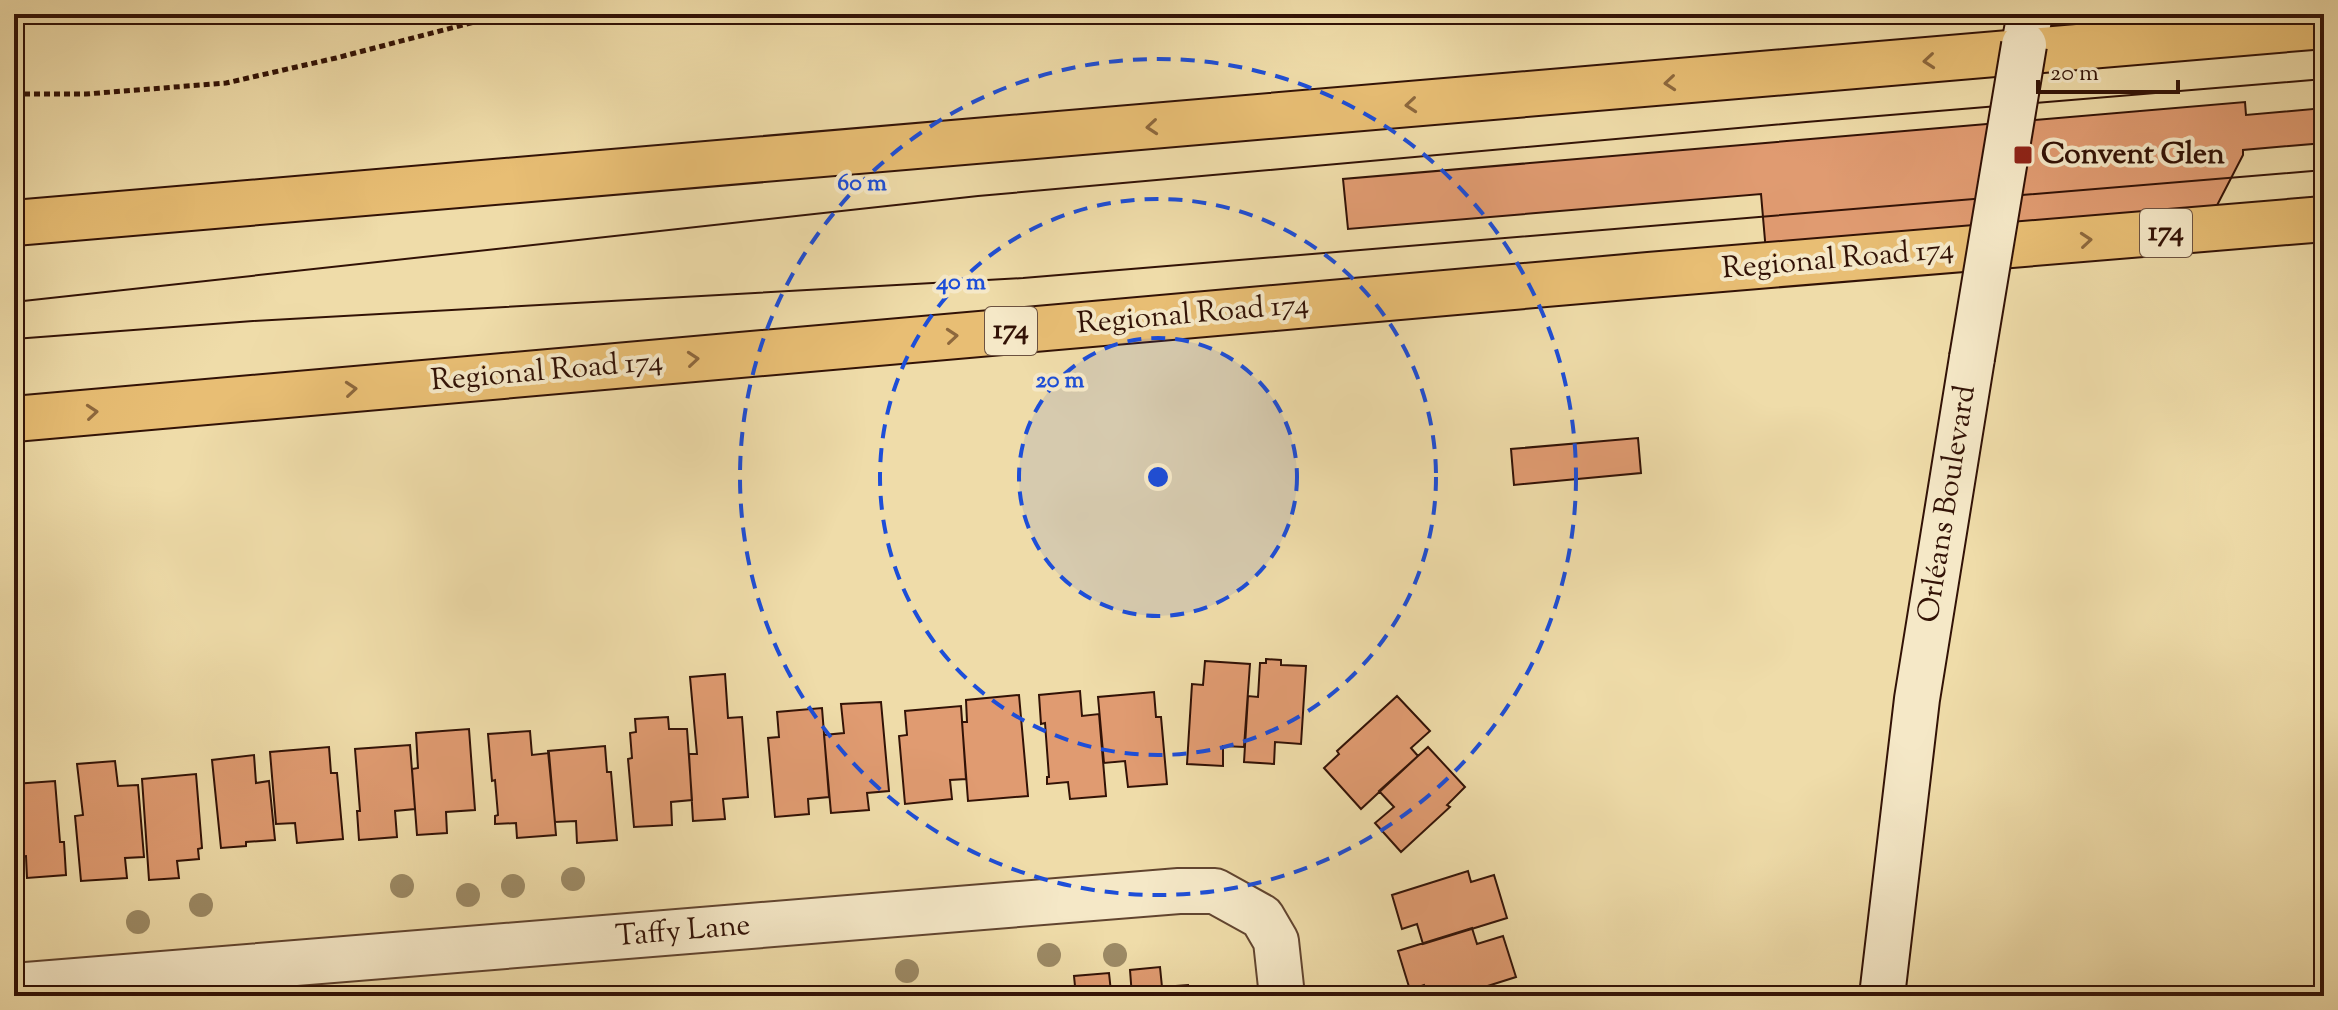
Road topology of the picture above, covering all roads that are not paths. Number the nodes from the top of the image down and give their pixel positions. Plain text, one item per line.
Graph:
1 (2030, 14) edge
2 (2324, 26) edge
3 (2324, 219) edge
4 (14, 223) edge
5 (14, 419) edge
6 (14, 986) edge
7 (1282, 996) edge
8 (1882, 996) edge

1 - 8 street, Orléans Boulevard, bridge
2 -> 4 highway
5 -> 3 highway, Regional Road 174 / 174
6 - 7 street, Taffy Lane

